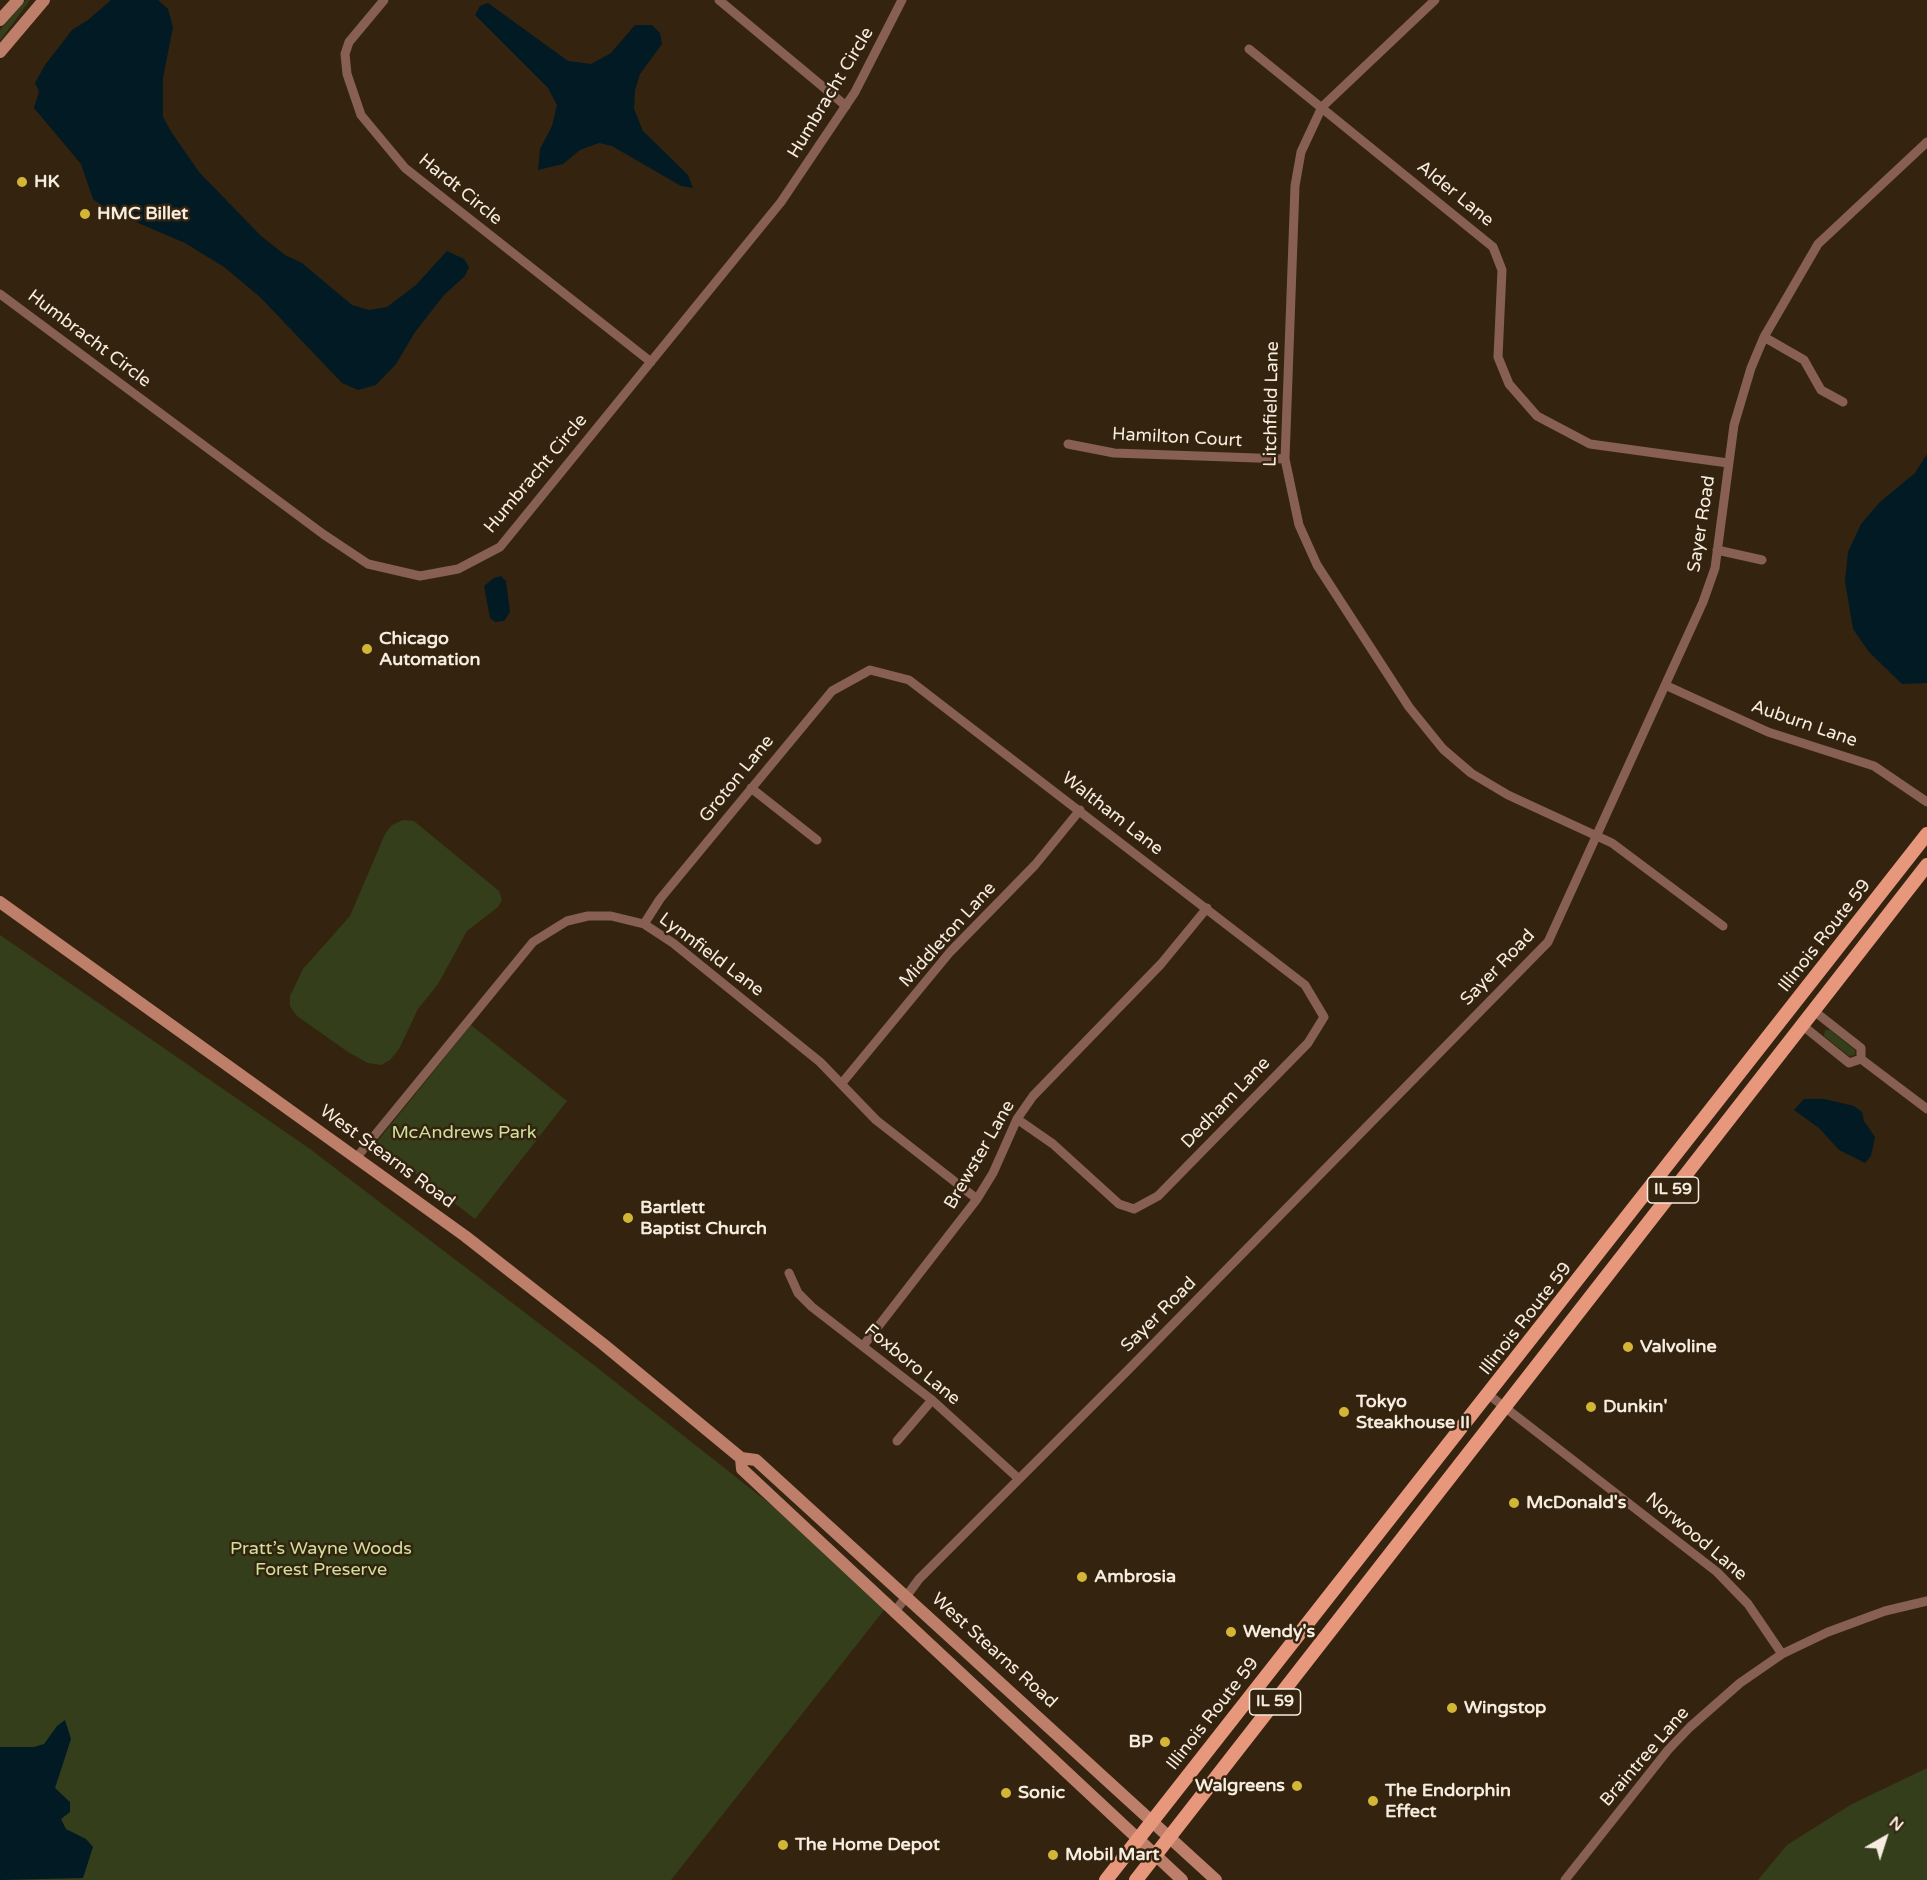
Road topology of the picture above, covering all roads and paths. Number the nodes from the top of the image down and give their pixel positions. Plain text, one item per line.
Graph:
1 (18, 0) edge
2 (44, 0) edge
3 (384, 0) edge
4 (719, 0) edge
5 (902, 0) edge
6 (1435, 0) edge
7 (0, 20) edge
8 (1249, 49) dead end
9 (0, 52) edge
10 (846, 106) junction
11 (1322, 107) junction
12 (1927, 142) edge
13 (0, 294) edge
14 (1764, 337) junction
15 (651, 362) junction
16 (1843, 402) dead end
17 (1068, 444) dead end
18 (1285, 459) junction
19 (1728, 463) junction
20 (1718, 550) junction
21 (1762, 560) dead end
22 (870, 670) joint
23 (1665, 685) junction
24 (750, 788) junction
25 (1927, 802) edge
26 (1080, 810) junction
27 (1927, 834) edge
28 (1596, 835) junction
29 (817, 840) dead end
30 (1927, 865) edge
31 (0, 902) edge
32 (1207, 908) junction
33 (644, 924) junction
34 (1724, 926) dead end
35 (1320, 1008) joint
36 (1814, 1011) junction
37 (1802, 1025) junction
38 (1861, 1059) junction
39 (842, 1083) junction
40 (1927, 1109) edge
41 (1017, 1119) junction
42 (357, 1157) junction
43 (977, 1199) junction
44 (789, 1273) dead end
45 (863, 1346) junction
46 (1489, 1395) junction
47 (932, 1400) junction
48 (1504, 1407) junction
49 (897, 1442) dead end
50 (741, 1458) junction
51 (1018, 1479) junction
52 (906, 1595) junction
53 (1927, 1601) edge
54 (894, 1612) junction
55 (1782, 1654) junction
56 (1152, 1820) junction
57 (1170, 1837) junction
58 (1137, 1839) junction
59 (1155, 1856) junction
60 (1106, 1880) edge
61 (1136, 1880) edge
62 (1182, 1880) edge
63 (1216, 1880) edge
64 (1565, 1880) edge

1 - 7 main road
2 - 9 main road
3 - 15 street, Hardt Circle
4 - 10 street
5 - 10 street, Humbracht Circle
6 - 11 street, Litchfield Lane
8 - 11 street, Alder Lane
10 - 15 street, Humbracht Circle
11 - 18 street, Litchfield Lane
11 - 19 street, Alder Lane
12 - 14 street, Sayer Road
13 - 15 street, Humbracht Circle
14 - 16 street
14 - 19 street, Sayer Road
17 - 18 street, Hamilton Court
18 - 28 street, Litchfield Lane
19 - 20 street, Sayer Road
20 - 21 street
20 - 23 street, Sayer Road
22 - 24 street, Groton Lane
22 - 26 street, Waltham Lane
23 - 25 street, Auburn Lane
23 - 28 street, Sayer Road
24 - 29 street
24 - 33 street, Groton Lane
26 - 32 street, Waltham Lane
26 - 39 street, Middleton Lane
27 - 46 main road, Illinois Route 59 / IL 59
28 - 34 street, Litchfield Lane
28 - 51 street, Sayer Road
30 - 36 main road, Illinois Route 59 / IL 59
31 - 42 main road, West Stearns Road
32 - 35 street, Waltham Lane
32 - 41 street, Brewster Lane
33 - 39 street, Lynnfield Lane
33 - 42 street, Lynnfield Lane
35 - 41 street, Dedham Lane
36 - 37 main road, Illinois Route 59 / IL 59
36 - 38 street
37 - 38 street
37 - 48 main road, Illinois Route 59 / IL 59
38 - 40 street
39 - 43 street, Lynnfield Lane
41 - 43 street, Brewster Lane
42 - 50 main road, West Stearns Road
43 - 45 street, Brewster Lane
44 - 45 street, Foxboro Lane
45 - 47 street, Foxboro Lane
46 - 48 street, Norwood Lane
46 - 56 main road, Illinois Route 59 / IL 59
47 - 49 street
47 - 51 street, Foxboro Lane
48 - 55 street, Norwood Lane
48 - 57 main road, Illinois Route 59 / IL 59
50 - 52 main road, West Stearns Road
50 - 54 main road, West Stearns Road
51 - 52 street, Sayer Road
52 - 54 street, Sayer Road
52 - 56 main road, West Stearns Road
53 - 55 street, Braintree Lane
54 - 58 main road, West Stearns Road
55 - 64 street, Braintree Lane
56 - 57 main road, West Stearns Road
56 - 58 main road, Illinois Route 59 / IL 59
57 - 59 main road, Illinois Route 59 / IL 59
57 - 63 main road, West Stearns Road
58 - 59 main road, West Stearns Road
58 - 60 main road, Illinois Route 59 / IL 59
59 - 61 main road, Illinois Route 59 / IL 59
59 - 62 main road, West Stearns Road

